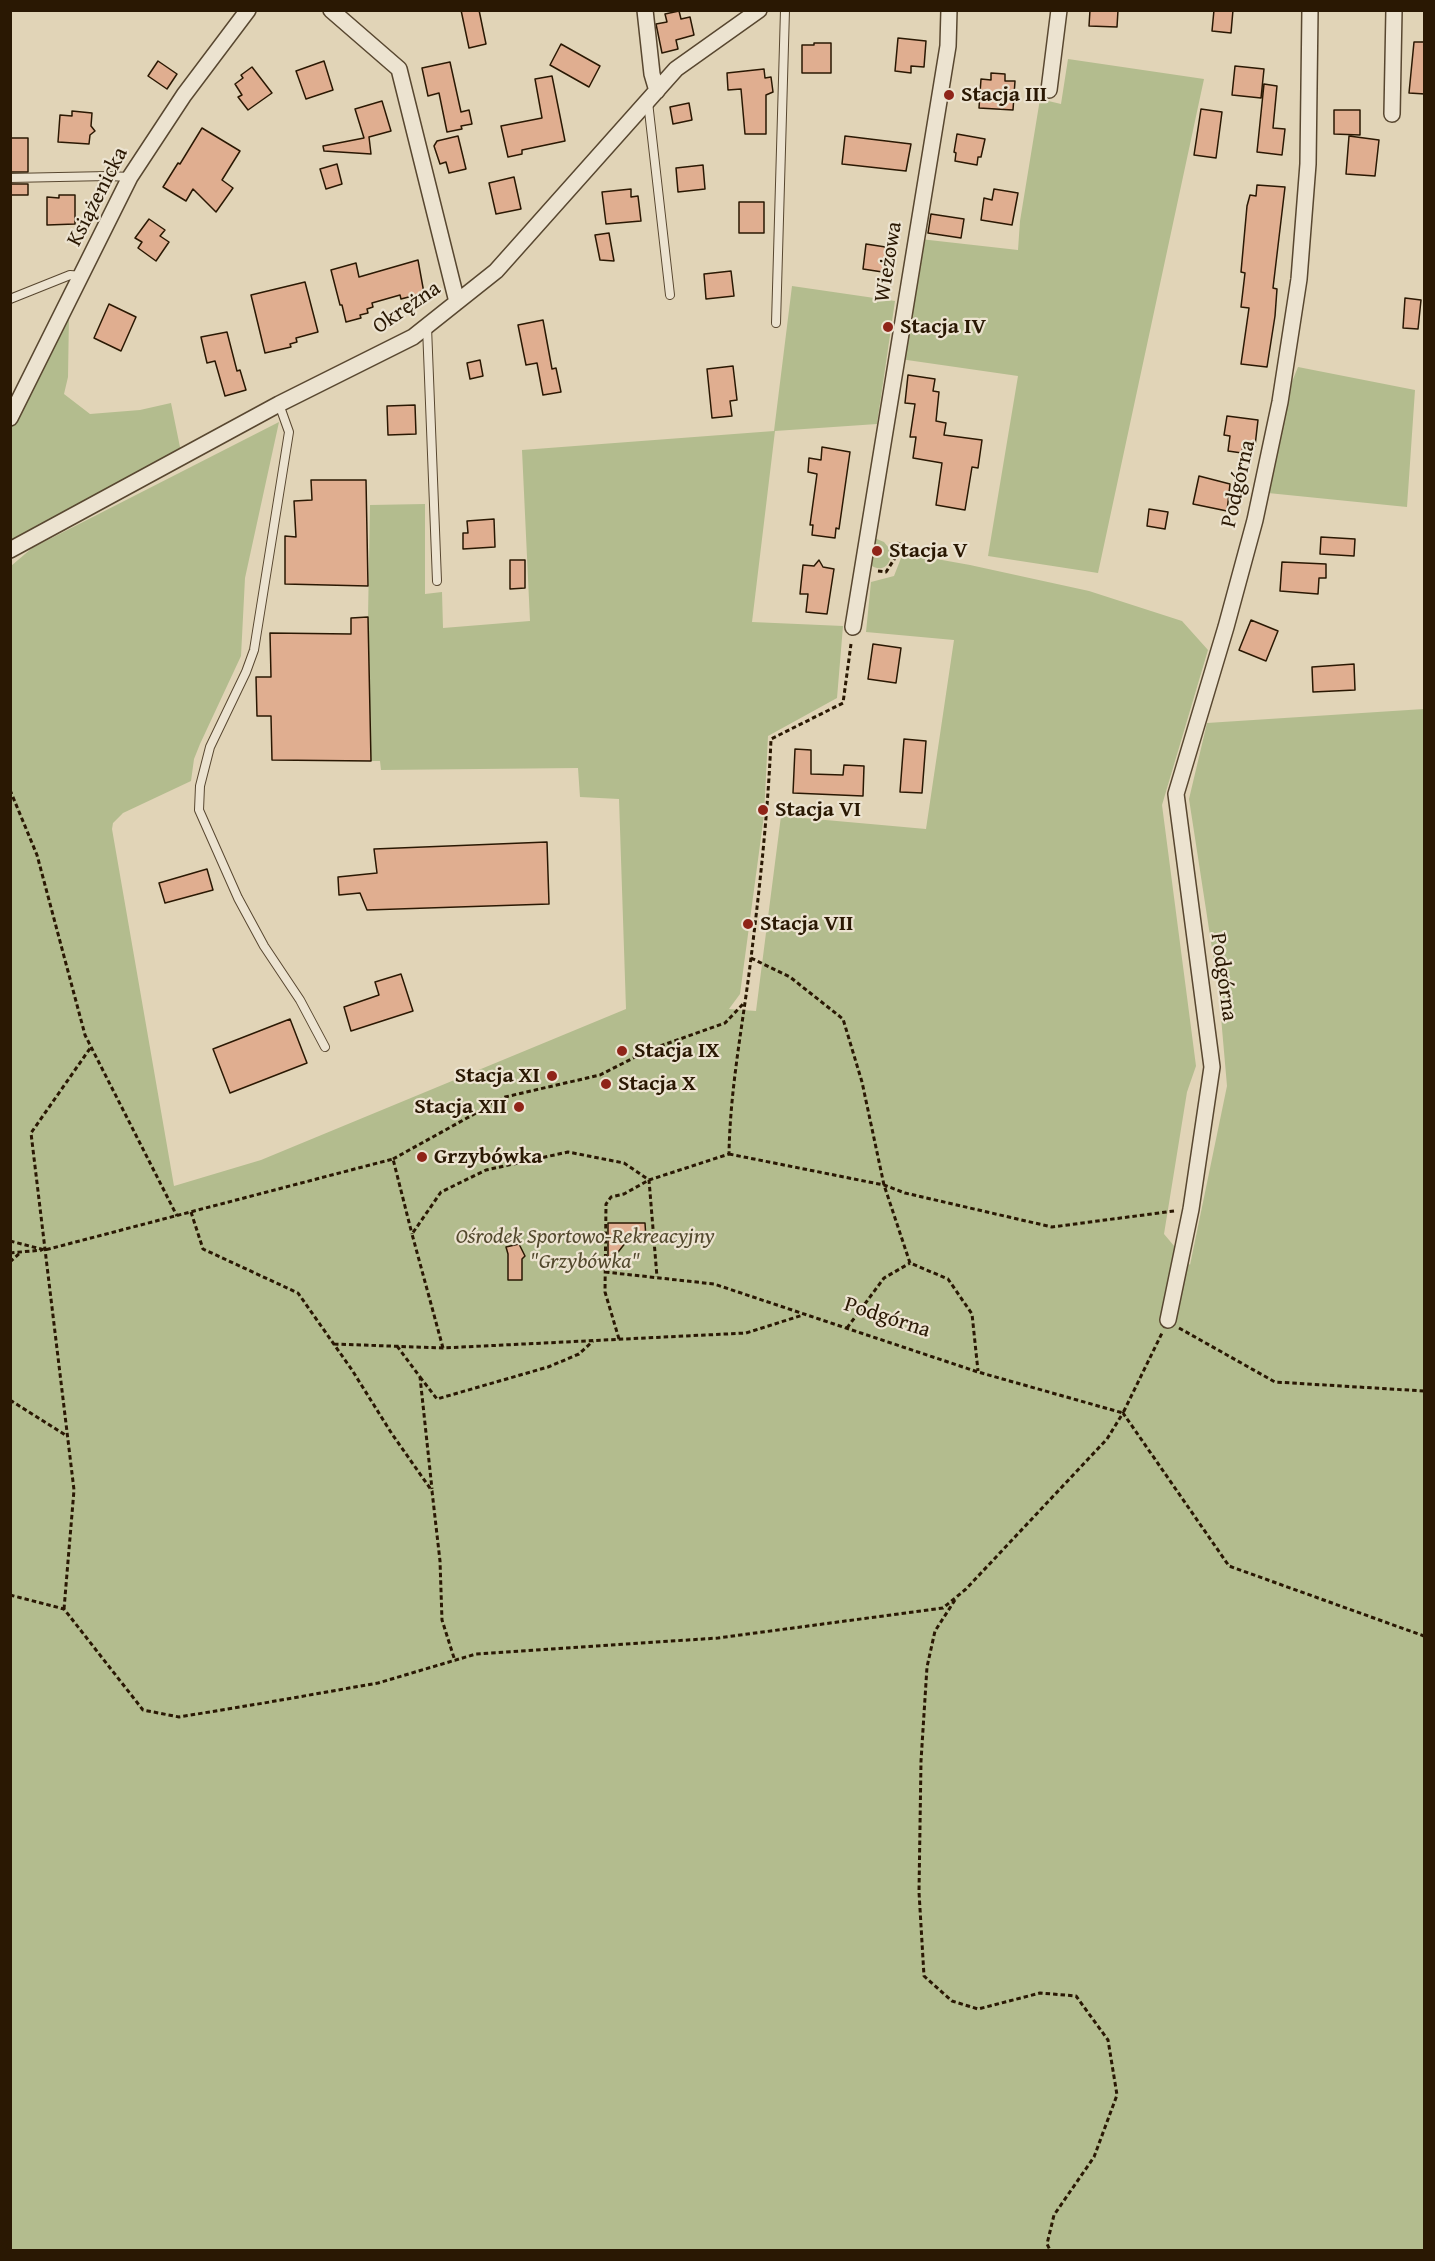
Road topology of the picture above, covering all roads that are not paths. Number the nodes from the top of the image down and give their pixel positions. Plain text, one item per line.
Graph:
1 (248, 10) edge
2 (331, 10) edge
3 (645, 10) edge
4 (759, 10) edge
5 (785, 10) edge
6 (949, 10) edge
7 (1059, 10) edge
8 (1310, 10) edge
9 (1394, 10) edge
10 (1049, 90) dead end
11 (652, 96) junction
12 (1392, 114) dead end
13 (130, 177) junction
14 (10, 178) edge
15 (82, 276) junction
16 (670, 296) dead end
17 (10, 300) edge
18 (457, 302) junction
19 (776, 323) dead end
20 (427, 326) junction
21 (279, 404) junction
22 (10, 418) edge
23 (10, 550) edge
24 (437, 581) dead end
25 (853, 627) road end
26 (325, 1047) dead end
27 (1168, 1320) road end

1 - 13 street, Książenicka
2 - 18 street
3 - 11 street
4 - 11 street, Okrężna
5 - 19 lane
6 - 25 street, Wieżowa
7 - 10 street
8 - 27 street, Podgórna
9 - 12 street
11 - 16 lane
11 - 18 street, Okrężna
13 - 14 lane
13 - 15 street, Książenicka
15 - 17 lane
15 - 22 street, Książenicka
18 - 20 street, Okrężna
20 - 21 street, Okrężna
20 - 24 lane
21 - 23 street, Okrężna
21 - 26 lane

